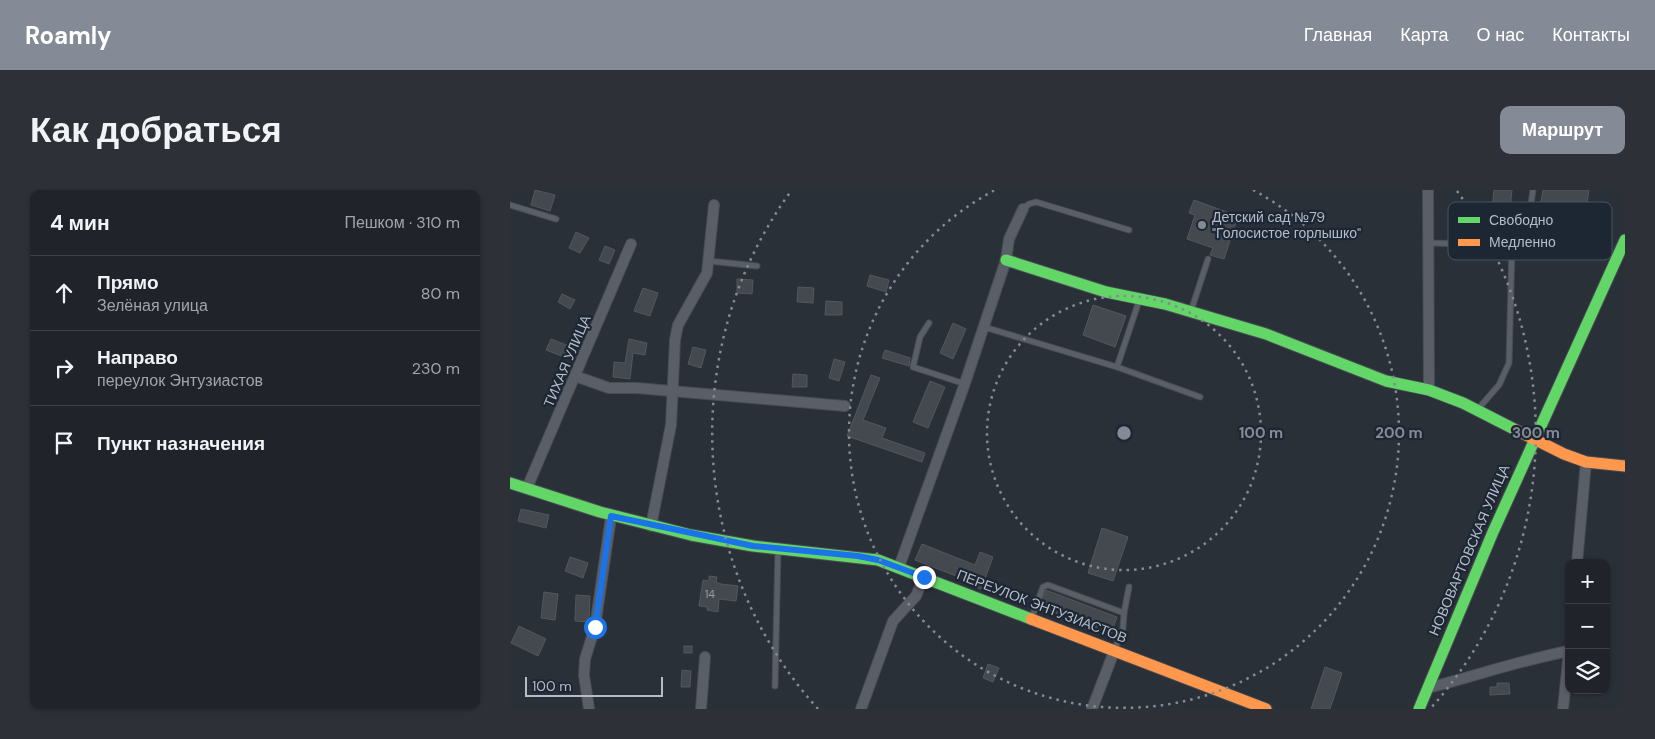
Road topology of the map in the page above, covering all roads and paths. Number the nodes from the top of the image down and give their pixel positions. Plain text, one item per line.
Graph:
1 (1428, 190) edge
2 (510, 205) edge
3 (714, 205) dead end
4 (1023, 209) joint
5 (556, 219) dead end
6 (1129, 230) dead end
7 (1625, 240) edge
8 (1428, 243) junction
9 (1448, 243) edge
10 (632, 244) dead end
11 (1208, 259) dead end
12 (1006, 260) junction
13 (1511, 260) edge
14 (710, 261) junction
15 (757, 266) dead end
16 (1140, 298) junction
17 (1191, 312) junction
18 (929, 323) dead end
19 (984, 328) junction
20 (1116, 367) junction
21 (575, 376) junction
22 (965, 384) junction
23 (1429, 390) junction
24 (673, 392) junction
25 (1200, 397) dead end
26 (845, 406) dead end
27 (1478, 409) junction
28 (1533, 440) junction
29 (1586, 462) junction
30 (1625, 466) edge
31 (510, 483) edge
32 (527, 488) junction
33 (611, 516) junction
34 (651, 526) junction
35 (778, 549) junction
36 (1577, 559) edge
37 (899, 567) junction
38 (924, 577) junction
39 (1129, 587) dead end
40 (1124, 614) junction
41 (1032, 617) junction
42 (1115, 649) junction
43 (1565, 652) edge
44 (705, 657) dead end
45 (775, 686) dead end
46 (1428, 688) junction
47 (1565, 690) edge
48 (1241, 704) edge
49 (589, 709) edge
50 (701, 709) edge
51 (861, 709) edge
52 (1092, 709) edge
53 (1266, 709) edge
54 (1419, 709) edge
55 (1563, 709) edge

1 - 8 street
2 - 5 lane
3 - 14 street
4 - 6 lane
4 - 12 street
7 - 28 main road, НОВОВАРТОВСКАЯ УЛИЦА
8 - 9 lane
8 - 23 street
10 - 21 street, ТИХАЯ УЛИЦА
11 - 17 lane
12 - 16 main road
12 - 19 street
13 - 27 lane
14 - 15 lane
14 - 24 street
16 - 17 main road
16 - 20 lane
17 - 23 main road
18 - 22 lane
19 - 20 lane
19 - 22 street
20 - 25 lane
21 - 24 street
21 - 32 street, ТИХАЯ УЛИЦА
22 - 37 street
23 - 27 main road
24 - 26 street
24 - 34 street
27 - 28 main road
28 - 29 main road
28 - 46 main road, НОВОВАРТОВСКАЯ УЛИЦА
29 - 30 main road
29 - 36 street
31 - 32 main road, ПЕРЕУЛОК ЭНТУЗИАСТОВ
32 - 33 main road, ПЕРЕУЛОК ЭНТУЗИАСТОВ
33 - 34 main road, ПЕРЕУЛОК ЭНТУЗИАСТОВ
33 - 49 street
34 - 35 main road, ПЕРЕУЛОК ЭНТУЗИАСТОВ
35 - 37 main road, ПЕРЕУЛОК ЭНТУЗИАСТОВ
35 - 45 lane
37 - 38 main road, ПЕРЕУЛОК ЭНТУЗИАСТОВ
38 - 41 main road, ПЕРЕУЛОК ЭНТУЗИАСТОВ
38 - 51 street
39 - 40 lane
40 - 41 lane
40 - 42 lane
41 - 42 main road, ПЕРЕУЛОК ЭНТУЗИАСТОВ
42 - 48 main road, ПЕРЕУЛОК ЭНТУЗИАСТОВ
42 - 52 street
43 - 46 street
44 - 50 street
46 - 54 main road, НОВОВАРТОВСКАЯ УЛИЦА
47 - 55 street
48 - 53 main road, ПЕРЕУЛОК ЭНТУЗИАСТОВ

